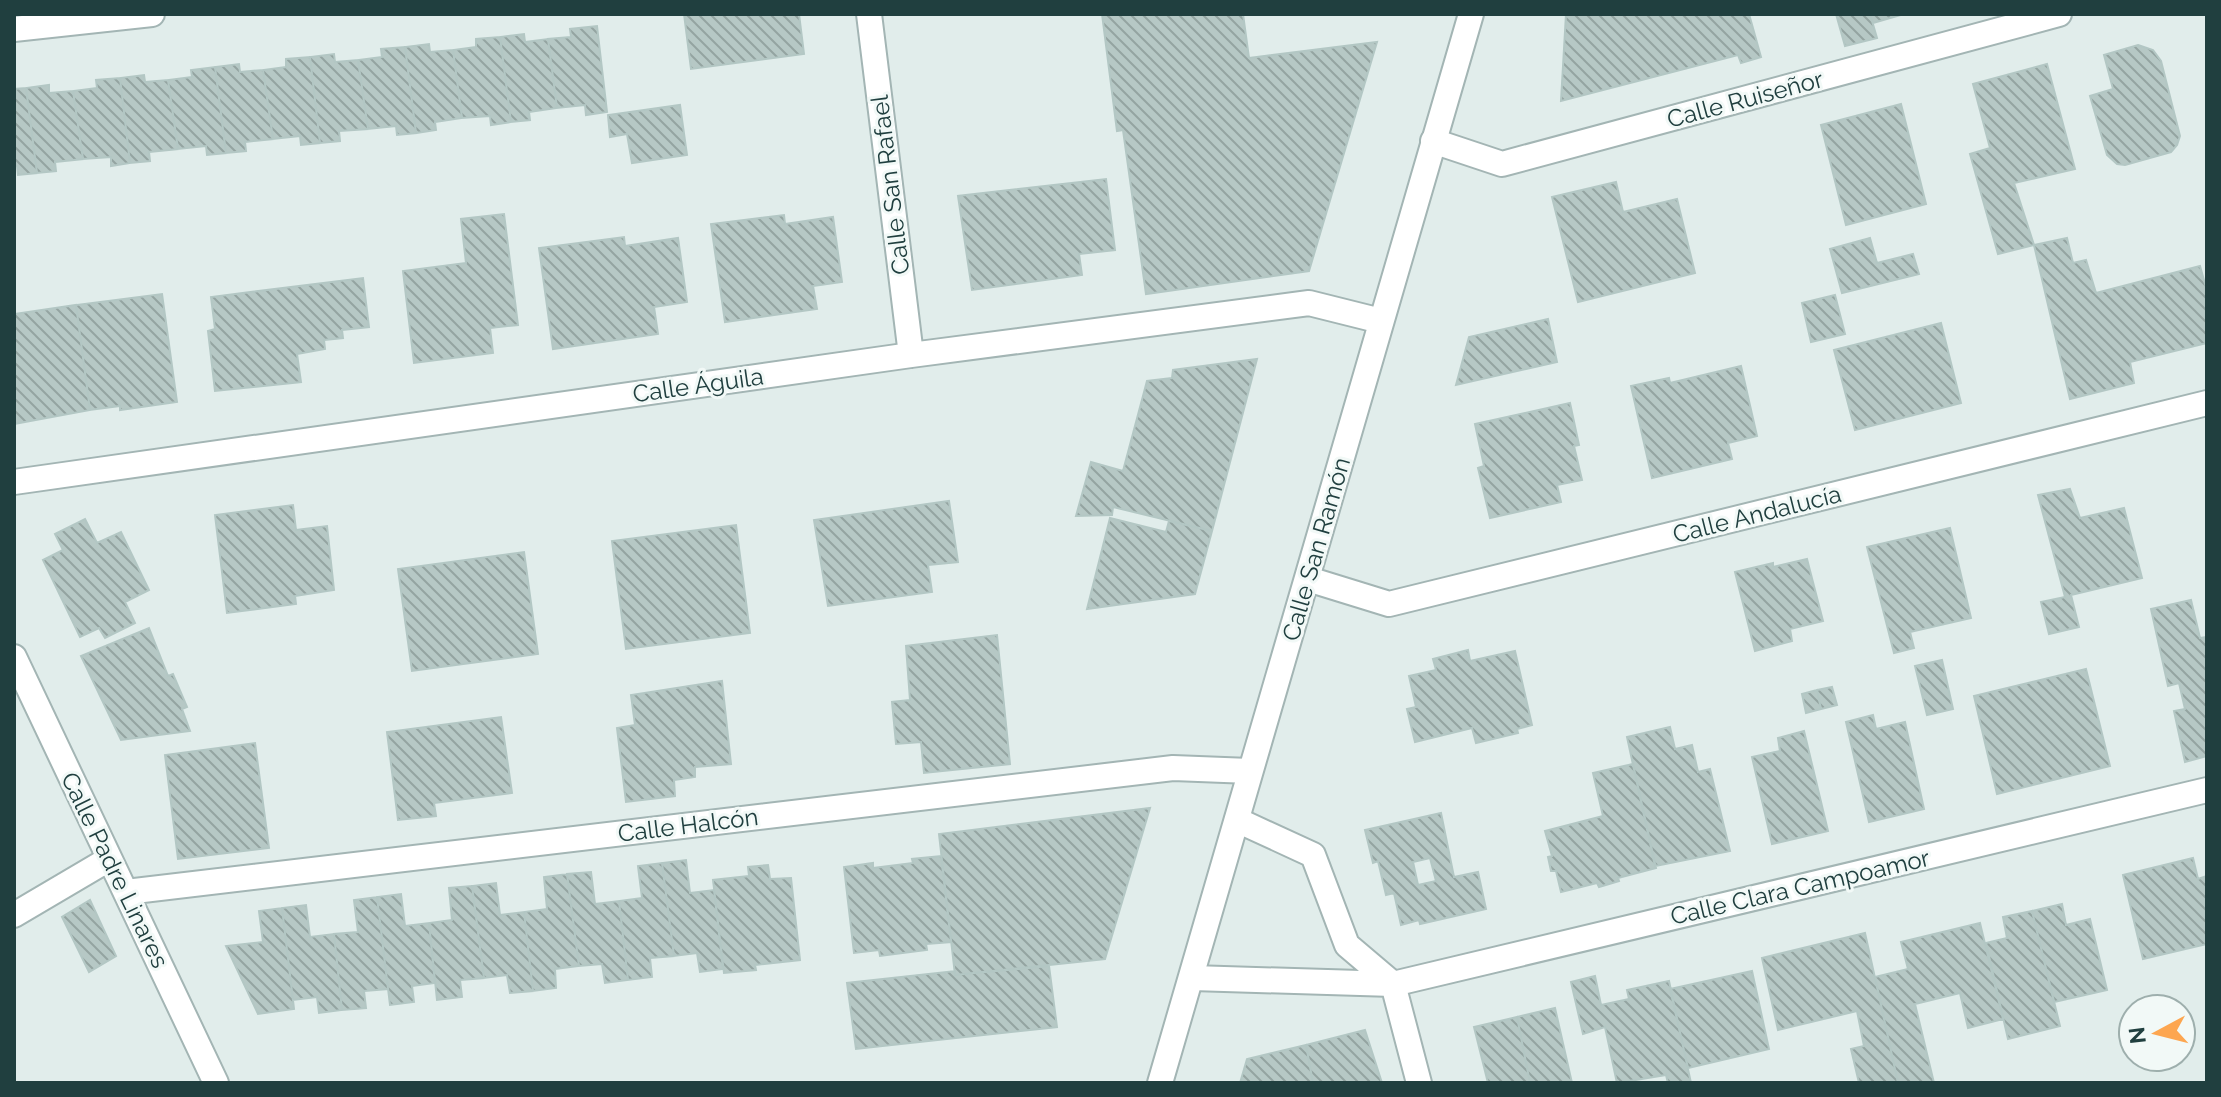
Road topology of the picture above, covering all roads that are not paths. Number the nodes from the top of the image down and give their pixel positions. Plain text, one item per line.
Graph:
1 (152, 14) edge
2 (869, 14) edge
3 (1471, 14) edge
4 (2059, 14) edge
5 (14, 29) edge
6 (1433, 141) junction
7 (1381, 321) junction
8 (911, 355) junction
9 (2207, 403) edge
10 (14, 482) edge
11 (1308, 579) junction
12 (14, 657) edge
13 (1250, 771) junction
14 (2207, 790) edge
15 (1237, 820) junction
16 (109, 859) junction
17 (126, 892) junction
18 (14, 915) edge
19 (1192, 978) junction
20 (1393, 984) junction
21 (216, 1083) edge
22 (1160, 1083) edge
23 (1419, 1083) edge

1 - 5 street
2 - 8 street, Calle San Rafael
3 - 6 street, Calle San Ramón
4 - 6 street, Calle Ruiseñor
6 - 7 street, Calle San Ramón
7 - 8 street, Calle Águila
7 - 11 street, Calle San Ramón
8 - 10 street, Calle Águila
9 - 11 street, Calle Andalucía
11 - 13 street, Calle San Ramón
12 - 16 street, Calle Padre Linares
13 - 15 street, Calle San Ramón
13 - 17 street, Calle Halcón
14 - 20 street, Calle Clara Campoamor
15 - 19 street, Calle San Ramón
15 - 20 street
16 - 17 street, Calle Padre Linares
16 - 18 street
17 - 21 street, Calle Padre Linares
19 - 20 street, Calle Clara Campoamor
19 - 22 street, Calle San Ramón
20 - 23 street

